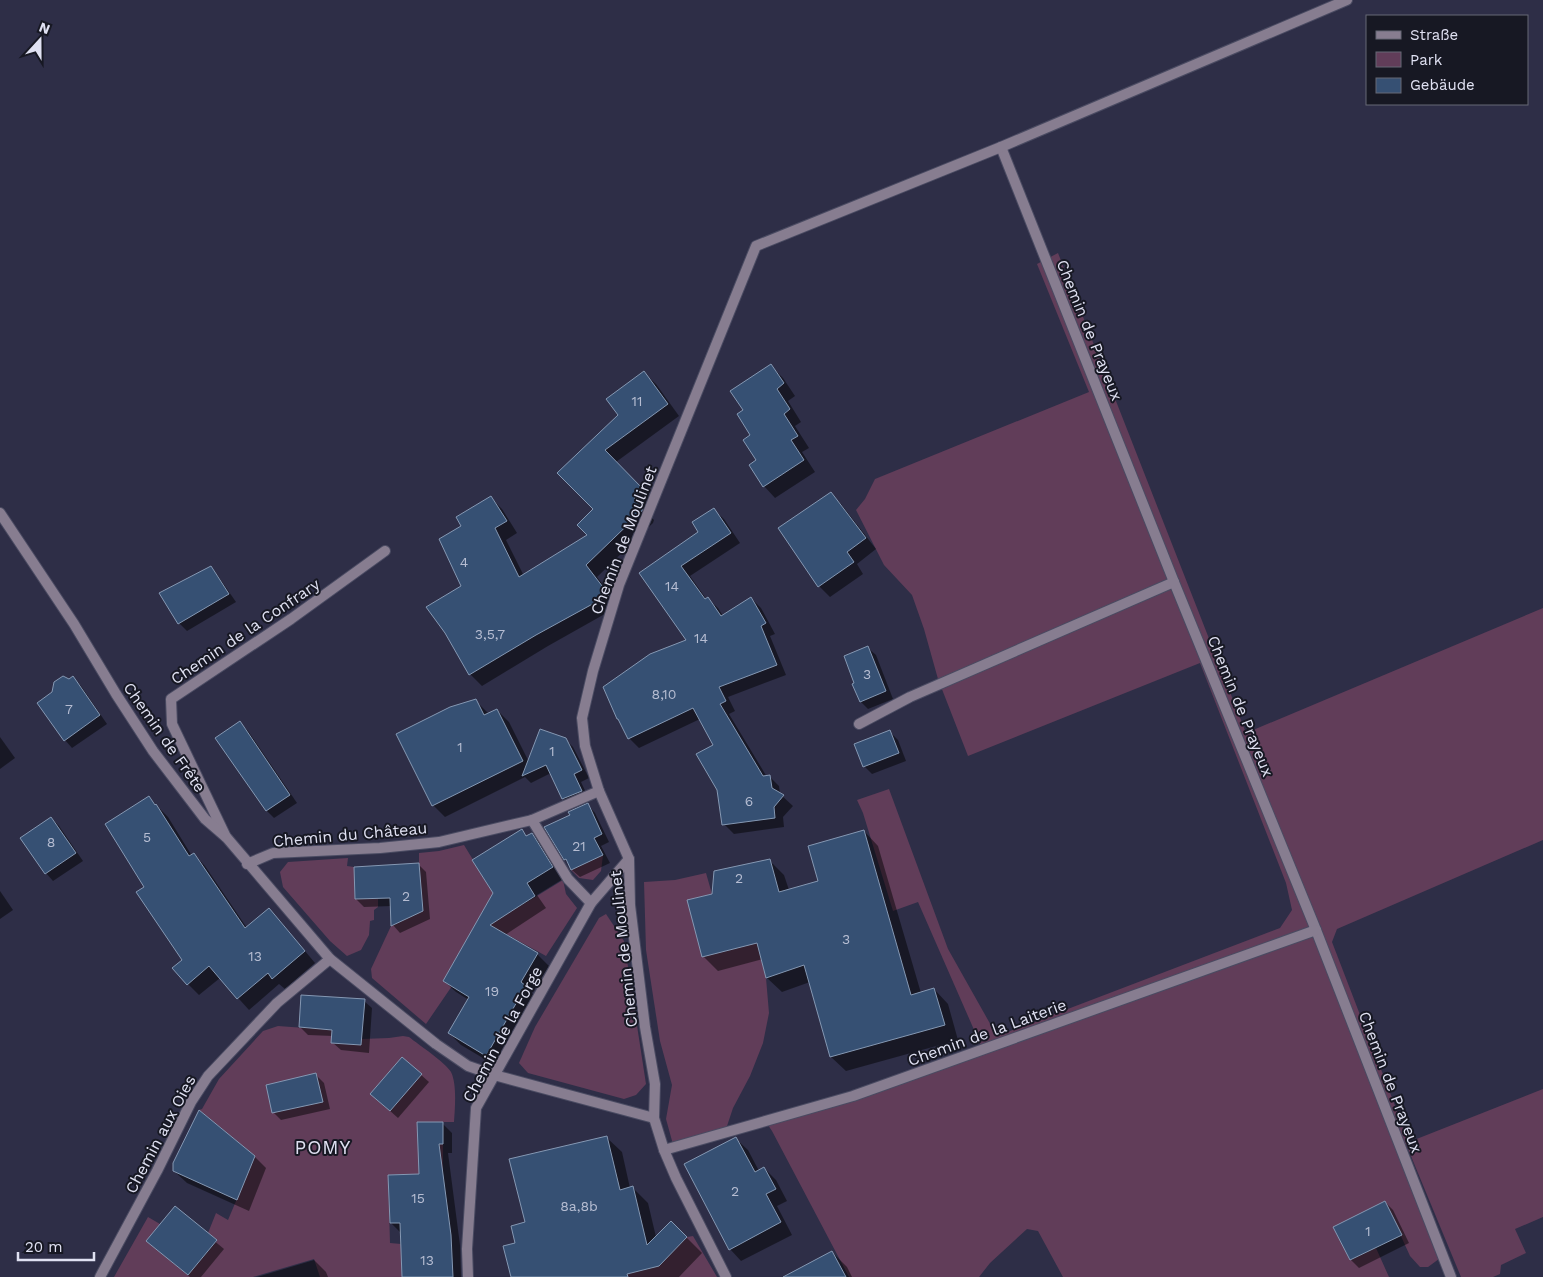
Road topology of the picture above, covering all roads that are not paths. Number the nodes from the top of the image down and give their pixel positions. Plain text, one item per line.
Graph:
1 (1347, 0) edge
2 (1002, 147) junction
3 (0, 513) edge
4 (385, 551) dead end
5 (1174, 582) junction
6 (859, 724) dead end
7 (599, 791) junction
8 (532, 820) junction
9 (227, 838) junction
10 (629, 859) junction
11 (247, 864) junction
12 (591, 903) junction
13 (1316, 930) junction
14 (330, 959) junction
15 (494, 1076) junction
16 (654, 1118) junction
17 (664, 1150) junction
18 (100, 1277) edge
19 (468, 1277) edge
20 (726, 1277) edge
21 (1451, 1277) edge

1 - 2 street
2 - 5 street, Chemin de Prayeux
2 - 7 street, Chemin de Moulinet
3 - 9 street, Chemin de Frête
4 - 9 street, Chemin de la Confrary
5 - 6 street
5 - 13 street, Chemin de Prayeux
7 - 8 street, Chemin du Château
7 - 10 street, Chemin de Moulinet
8 - 11 street, Chemin du Château
8 - 12 street
9 - 11 street, Chemin de Frête
10 - 12 street, Chemin de la Forge
10 - 16 street, Chemin de Moulinet
11 - 14 street, Chemin de Frête
12 - 15 street, Chemin de la Forge
13 - 17 street, Chemin de la Laiterie
13 - 21 street, Chemin de Prayeux
14 - 15 street, Chemin de Frête
14 - 18 street, Chemin aux Oies
15 - 16 street, Chemin de Frête
15 - 19 street, Chemin de la Forge
16 - 17 street, Chemin de Moulinet
17 - 20 street, Chemin de Moulinet

